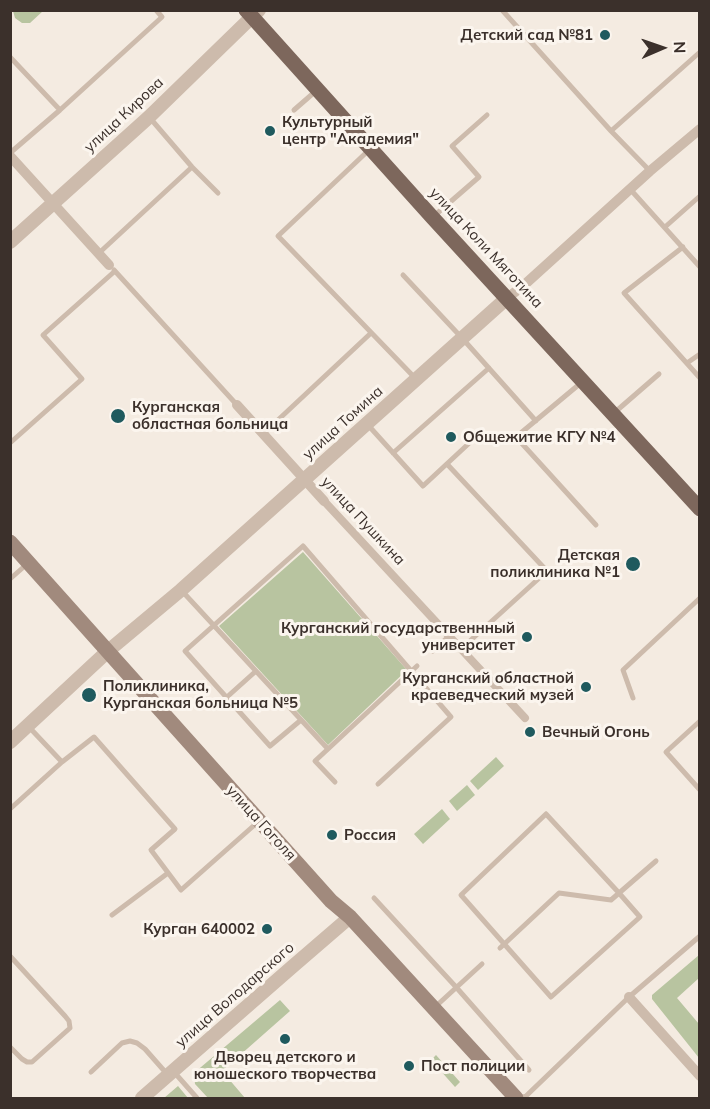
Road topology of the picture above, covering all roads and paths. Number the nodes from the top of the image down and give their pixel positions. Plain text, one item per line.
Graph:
1 (156, 10) edge
2 (502, 10) edge
3 (252, 13) edge
4 (699, 52) edge
5 (10, 57) edge
6 (318, 89) junction
7 (60, 110) junction
8 (294, 110) dead end
9 (487, 115) dead end
10 (148, 117) junction
11 (699, 129) edge
12 (611, 131) junction
13 (372, 148) junction
14 (10, 154) edge
15 (192, 166) junction
16 (650, 171) junction
17 (630, 189) junction
18 (218, 193) dead end
19 (699, 196) edge
20 (53, 203) junction
21 (432, 217) junction
22 (665, 227) junction
23 (10, 242) edge
24 (683, 247) junction
25 (99, 253) junction
26 (699, 267) edge
27 (112, 268) junction
28 (403, 275) dead end
29 (507, 298) junction
30 (371, 333) junction
31 (462, 338) junction
32 (699, 354) edge
33 (687, 363) junction
34 (489, 368) junction
35 (659, 374) dead end
36 (699, 378) edge
37 (416, 379) junction
38 (583, 381) junction
39 (237, 405) joint
40 (612, 414) junction
41 (536, 421) junction
42 (367, 424) junction
43 (263, 434) junction
44 (516, 437) junction
45 (10, 443) edge
46 (393, 453) junction
47 (447, 464) junction
48 (305, 480) junction
49 (324, 501) joint
50 (699, 509) edge
51 (596, 525) dead end
52 (10, 542) edge
53 (29, 562) junction
54 (10, 579) edge
55 (181, 590) junction
56 (699, 598) edge
57 (214, 625) junction
58 (449, 636) junction
59 (461, 649) junction
60 (108, 651) junction
61 (433, 651) dead end
62 (414, 668) junction
63 (256, 671) junction
64 (226, 697) junction
65 (633, 698) dead end
66 (525, 718) dead end
67 (301, 720) junction
68 (699, 721) edge
69 (28, 726) junction
70 (10, 742) edge
71 (328, 749) junction
72 (62, 762) junction
73 (335, 782) dead end
74 (378, 784) dead end
75 (699, 790) edge
76 (10, 809) edge
77 (259, 821) junction
78 (656, 861) dead end
79 (168, 873) junction
80 (620, 893) junction
81 (374, 898) dead end
82 (112, 915) dead end
83 (350, 918) junction
84 (699, 936) edge
85 (502, 945) junction
86 (10, 956) edge
87 (482, 964) dead end
88 (456, 987) junction
89 (629, 997) junction
90 (434, 1008) junction
91 (10, 1047) edge
92 (529, 1070) dead end
93 (91, 1072) dead end
94 (171, 1073) junction
95 (699, 1076) edge
96 (515, 1097) edge
97 (142, 1098) edge
98 (197, 1098) edge

1 - 7 lane
2 - 12 lane
3 - 6 main road, улица Коли Мяготина
3 - 10 street, улица Кирова
4 - 12 lane
5 - 7 lane
6 - 8 lane
6 - 13 main road, улица Коли Мяготина
7 - 14 lane
9 - 21 lane
10 - 15 lane
10 - 20 street, улица Кирова
11 - 16 street, улица Томина
12 - 16 lane
13 - 21 main road, улица Коли Мяготина
13 - 30 lane
14 - 20 street, улица Пушкина
15 - 18 lane
15 - 25 lane
16 - 17 street, улица Томина
17 - 22 lane
17 - 29 street, улица Томина
19 - 22 lane
20 - 23 street, улица Кирова
20 - 25 street, улица Пушкина
21 - 29 main road, улица Коли Мяготина
22 - 24 lane
24 - 26 lane
24 - 33 lane
25 - 27 street, улица Пушкина
27 - 39 lane, улица Пушкина
27 - 45 lane
28 - 31 lane
29 - 31 street, улица Томина
29 - 38 main road, улица Коли Мяготина
30 - 37 lane
30 - 43 lane
31 - 34 lane
31 - 37 street, улица Томина
32 - 33 lane
33 - 36 lane
34 - 41 lane
34 - 46 lane
35 - 40 lane
37 - 42 street, улица Томина
38 - 40 main road, улица Коли Мяготина
38 - 41 lane
39 - 43 street, улица Пушкина
40 - 50 main road, улица Коли Мяготина
41 - 44 lane
42 - 46 lane
42 - 48 street, улица Томина
43 - 48 street, улица Пушкина
44 - 47 lane
44 - 51 lane
46 - 47 lane
47 - 59 lane
48 - 49 street, улица Пушкина
48 - 55 street, улица Томина
49 - 58 street, улица Пушкина
52 - 53 main road, улица Гоголя
53 - 54 lane
53 - 60 main road, улица Гоголя
55 - 57 lane
55 - 60 street, улица Томина
56 - 65 lane
57 - 62 lane
57 - 63 lane
57 - 64 lane
58 - 59 street, улица Пушкина
58 - 61 lane
59 - 66 street, улица Пушкина
60 - 69 street, улица Томина
60 - 77 main road, улица Гоголя
62 - 71 lane
62 - 74 lane
63 - 64 lane
63 - 67 lane
64 - 67 lane
67 - 71 lane
68 - 75 lane
69 - 70 street, улица Томина
69 - 72 lane
71 - 73 lane
72 - 76 lane
72 - 79 lane
77 - 79 lane
77 - 83 main road, улица Гоголя
78 - 80 lane
79 - 82 lane
80 - 85 lane
80 - 85 lane
80 - 85 lane
81 - 88 lane
83 - 90 main road, улица Гоголя
83 - 94 street, улица Володарского
84 - 89 lane
86 - 91 lane
87 - 88 lane
88 - 90 lane
88 - 92 lane
89 - 95 street
89 - 96 lane
90 - 96 main road, улица Гоголя
93 - 94 lane
94 - 97 street, улица Володарского
94 - 98 lane

